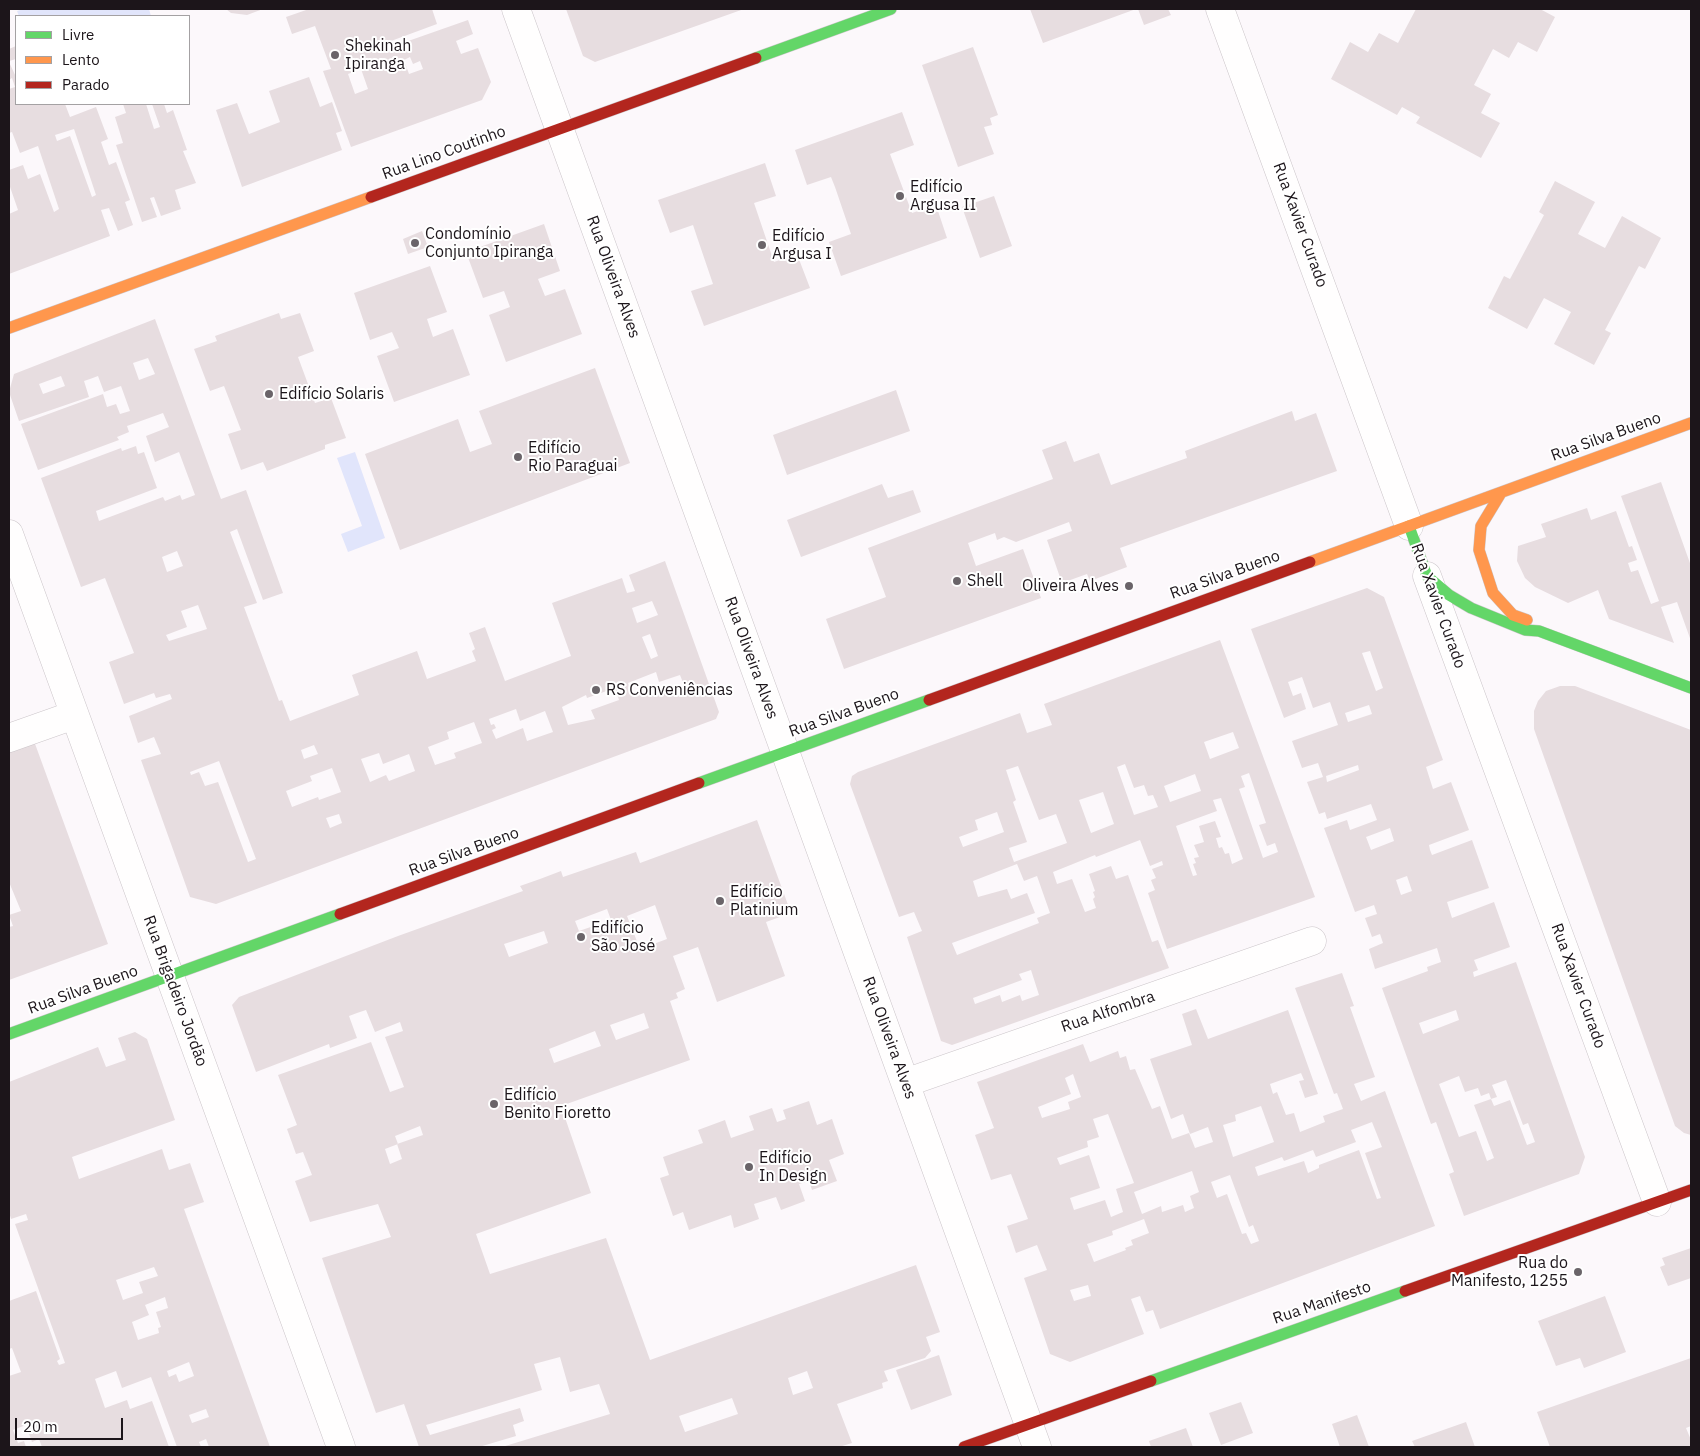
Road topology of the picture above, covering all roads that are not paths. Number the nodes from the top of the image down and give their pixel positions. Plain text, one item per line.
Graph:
1 (516, 9) edge
2 (891, 9) edge
3 (1220, 9) edge
4 (559, 129) junction
5 (9, 328) edge
6 (1691, 423) edge
7 (1500, 493) junction
8 (1409, 526) junction
9 (9, 534) edge
10 (1427, 576) junction
11 (1539, 631) junction
12 (1691, 688) edge
13 (74, 715) junction
14 (9, 738) edge
15 (785, 752) junction
16 (1312, 941) dead end
17 (169, 976) junction
18 (9, 1034) edge
19 (905, 1083) junction
20 (1691, 1190) edge
21 (1657, 1202) junction
22 (1032, 1436) edge
23 (341, 1447) edge
24 (964, 1447) edge

1 - 4 street, Rua Oliveira Alves
2 - 4 main road, Rua Lino Coutinho
3 - 8 street, Rua Xavier Curado
4 - 5 main road, Rua Lino Coutinho
4 - 15 street, Rua Oliveira Alves
6 - 7 main road, Rua Silva Bueno
7 - 8 main road, Rua Silva Bueno
7 - 11 main road
8 - 10 main road, Rua Xavier Curado
8 - 15 main road, Rua Silva Bueno
9 - 13 street, Rua Brigadeiro Jordão
10 - 11 main road
10 - 21 street, Rua Xavier Curado
11 - 12 main road
13 - 14 street
13 - 17 street, Rua Brigadeiro Jordão
15 - 17 main road, Rua Silva Bueno
15 - 19 street, Rua Oliveira Alves
16 - 19 street, Rua Alfombra
17 - 18 main road, Rua Silva Bueno
17 - 23 street, Rua Brigadeiro Jordão
19 - 22 street, Rua Oliveira Alves
20 - 21 main road, Rua Manifesto
21 - 22 main road, Rua Manifesto
22 - 24 main road, Rua Manifesto

